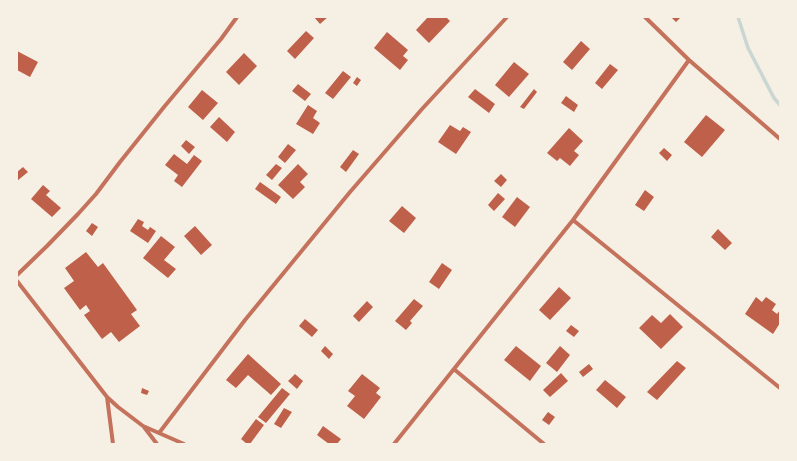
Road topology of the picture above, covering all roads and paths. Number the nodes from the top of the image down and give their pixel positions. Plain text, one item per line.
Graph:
1 (237, 17) edge
2 (507, 17) edge
3 (645, 17) edge
4 (689, 60) junction
5 (780, 139) edge
6 (573, 220) junction
7 (17, 275) edge
8 (17, 281) edge
9 (455, 370) junction
10 (780, 388) edge
11 (107, 397) junction
12 (143, 426) junction
13 (159, 433) junction
14 (113, 444) edge
15 (157, 444) edge
16 (184, 444) edge
17 (394, 444) edge
18 (544, 444) edge

1 - 7 street
2 - 13 street
3 - 4 street
4 - 5 street
4 - 6 street
6 - 9 street
6 - 10 street
8 - 11 street
9 - 17 street
9 - 18 street
11 - 12 street
11 - 14 street
12 - 13 street
12 - 15 street
13 - 16 street

